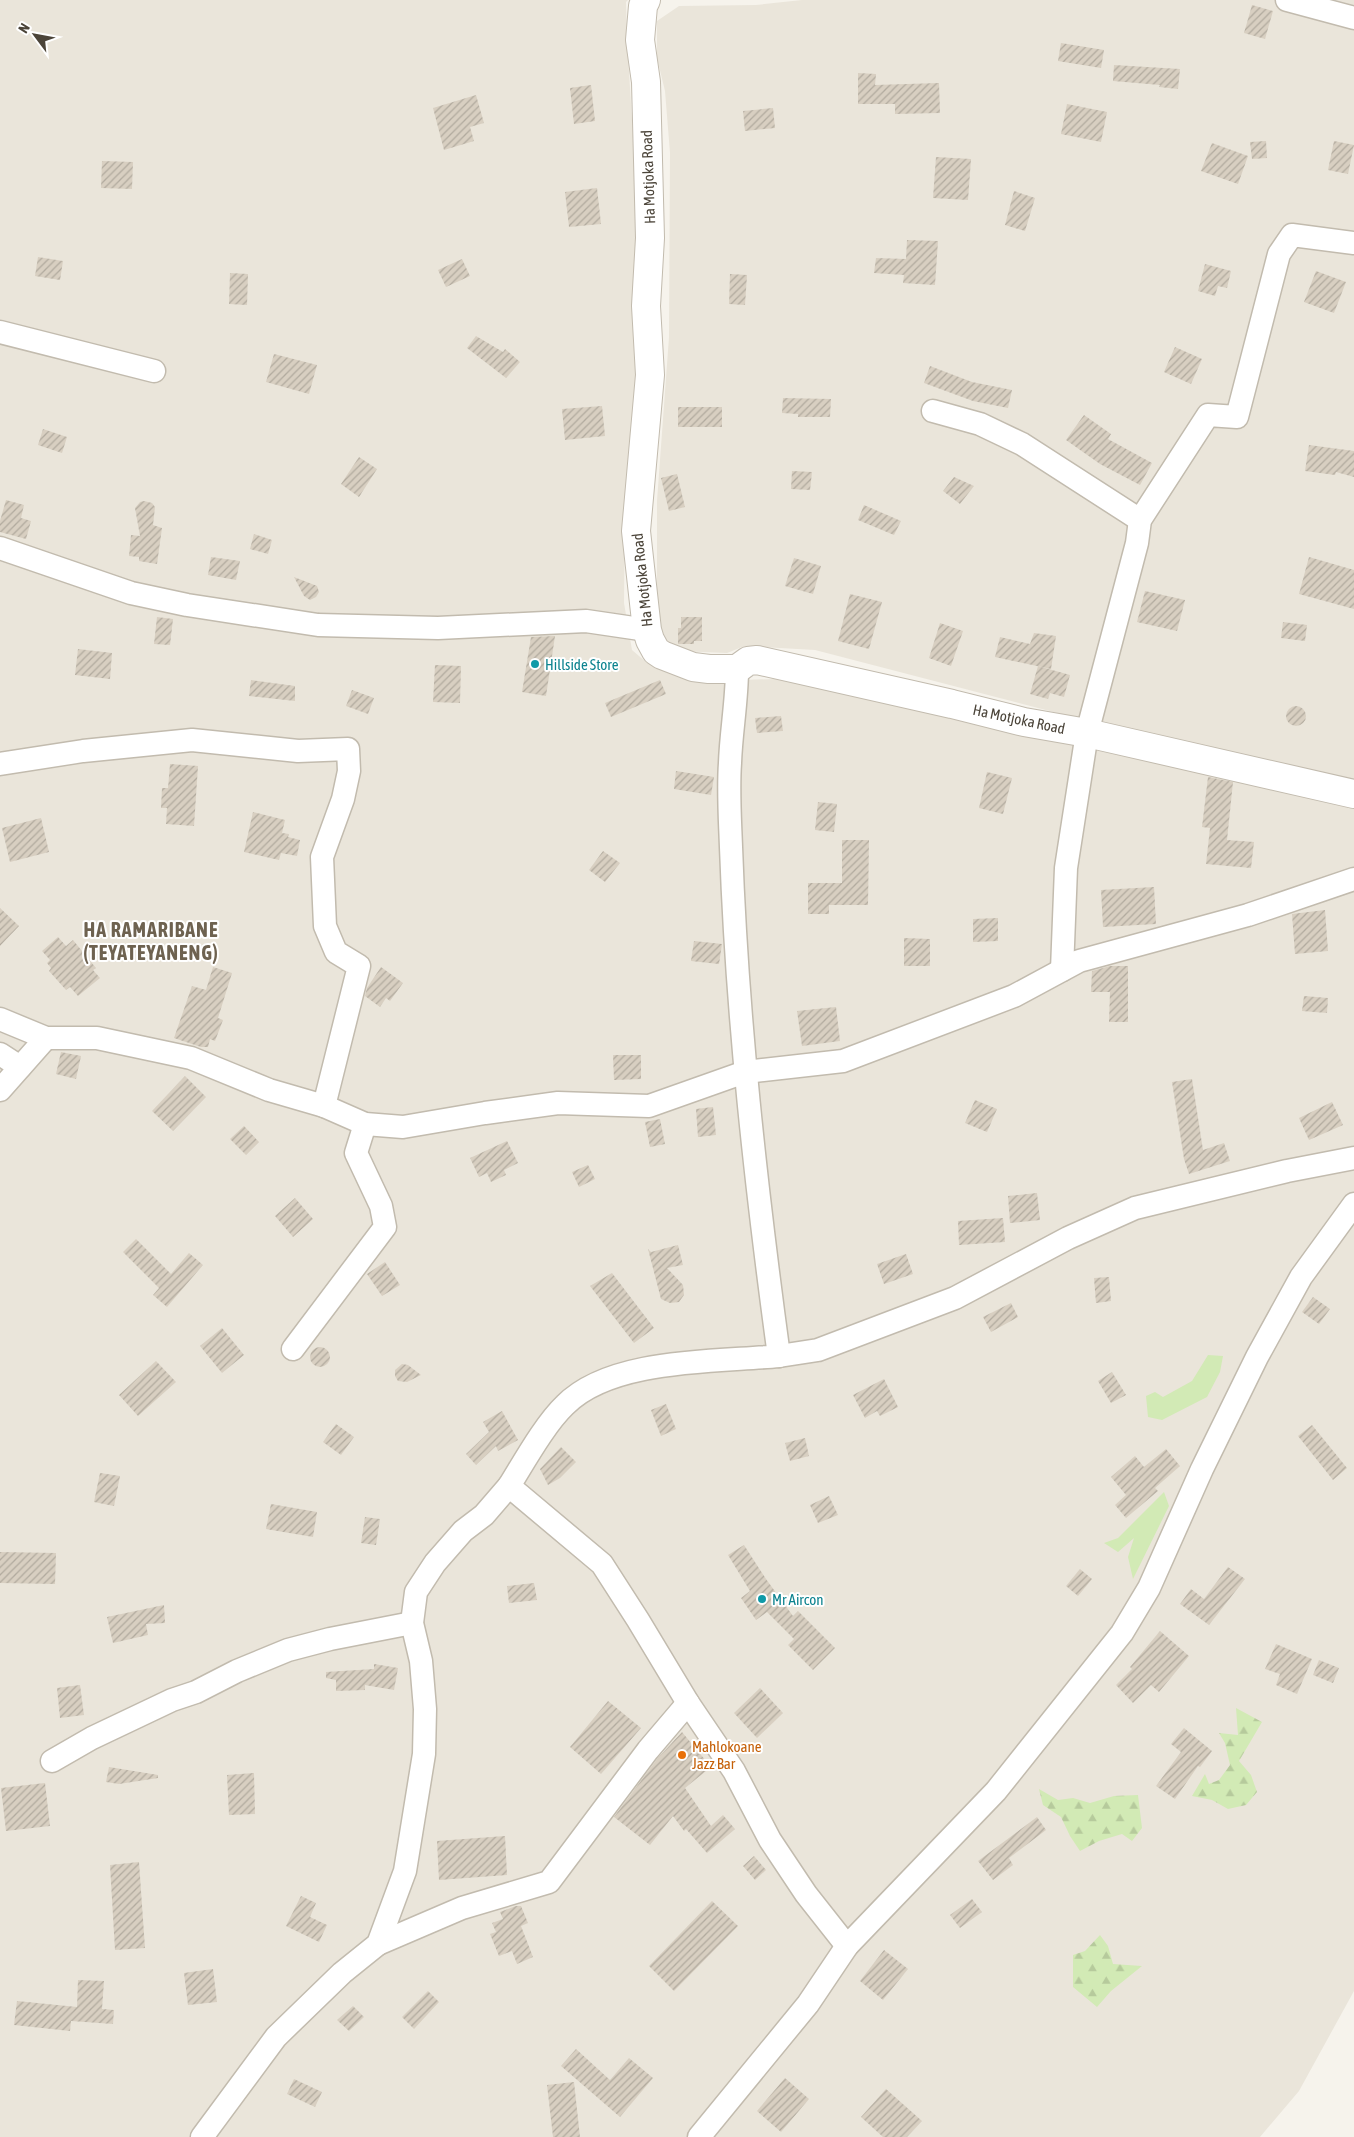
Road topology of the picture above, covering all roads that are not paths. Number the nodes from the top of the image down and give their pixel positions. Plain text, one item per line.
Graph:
1 (646, 0) edge
2 (1286, 0) edge
3 (1354, 18) edge
4 (1354, 243) edge
5 (0, 332) edge
6 (154, 371) dead end
7 (933, 412) dead end
8 (1140, 520) junction
9 (0, 548) edge
10 (647, 630) junction
11 (737, 669) junction
12 (1087, 733) junction
13 (0, 764) edge
14 (1354, 794) edge
15 (1354, 879) edge
16 (1062, 970) junction
17 (0, 1019) edge
18 (46, 1038) junction
19 (0, 1054) edge
20 (20, 1067) junction
21 (745, 1072) junction
22 (0, 1090) edge
23 (324, 1106) junction
24 (365, 1124) junction
25 (1354, 1158) edge
26 (1354, 1204) edge
27 (294, 1349) dead end
28 (779, 1356) junction
29 (509, 1486) junction
30 (412, 1623) junction
31 (688, 1703) junction
32 (52, 1761) dead end
33 (378, 1944) junction
34 (847, 1946) junction
35 (202, 2137) edge
36 (699, 2137) edge

1 - 10 street, Ha Motjoka Road
2 - 3 street
4 - 8 street
5 - 6 street
7 - 8 street
8 - 12 street
9 - 10 street
10 - 11 street, Ha Motjoka Road
11 - 12 street, Ha Motjoka Road
11 - 21 street
12 - 14 street, Ha Motjoka Road
12 - 16 street
13 - 23 street
15 - 16 street
16 - 21 street
17 - 18 street
18 - 20 street
18 - 23 street
19 - 20 street
20 - 22 street
21 - 24 street
21 - 28 street
23 - 24 street
24 - 27 street
25 - 28 street
26 - 34 street
28 - 29 street
29 - 30 street
29 - 31 street
30 - 32 street
30 - 33 street
31 - 33 street
31 - 34 street
33 - 35 street
34 - 36 street

